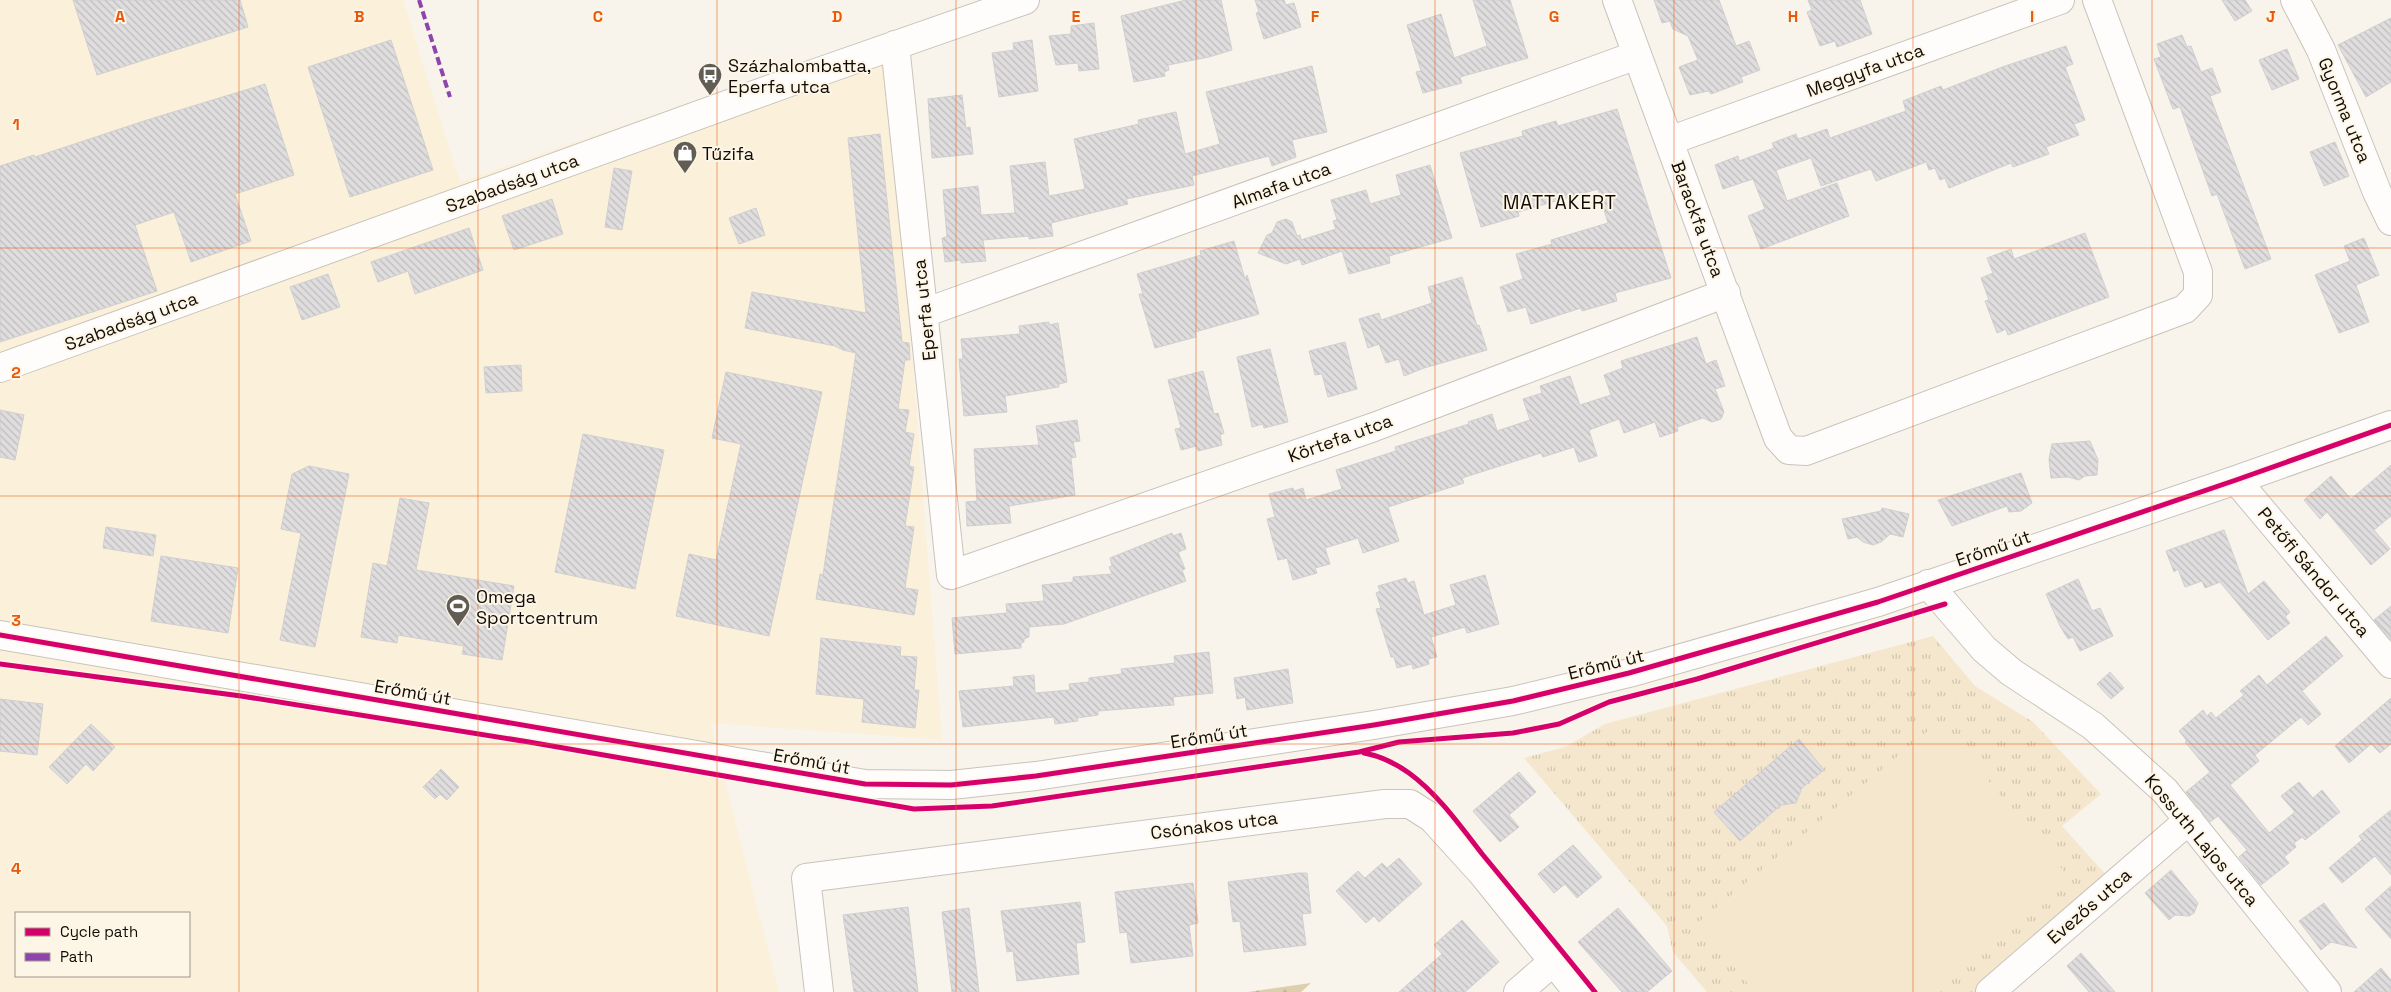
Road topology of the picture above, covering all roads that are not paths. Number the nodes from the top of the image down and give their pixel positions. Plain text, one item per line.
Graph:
1 (1025, 0) edge
2 (1617, 0) edge
3 (2060, 0) edge
4 (2097, 0) edge
5 (2296, 0) edge
6 (895, 45) junction
7 (1637, 55) junction
8 (1669, 141) junction
9 (2391, 221) edge
10 (1726, 293) junction
11 (924, 313) junction
12 (0, 368) edge
13 (2391, 425) edge
14 (2236, 480) junction
15 (951, 575) joint
16 (1928, 584) junction
17 (0, 635) edge
18 (2391, 664) edge
19 (2189, 820) junction
20 (1554, 961) junction
21 (819, 992) edge
22 (1518, 992) edge
23 (1578, 992) edge
24 (1990, 992) edge
25 (2327, 992) edge

1 - 6 street, Szabadság utca
2 - 7 street, Barackfa utca
3 - 8 street, Meggyfa utca
4 - 10 street, Barackfa utca
5 - 9 street, Gyorma utca
6 - 11 street, Eperfa utca
6 - 12 street, Szabadság utca
7 - 8 street, Barackfa utca
7 - 11 street, Almafa utca
8 - 10 street, Barackfa utca
10 - 15 street, Körtefa utca
11 - 15 street, Eperfa utca
13 - 14 street, Erőmű út
14 - 16 street, Erőmű út
14 - 18 street, Petőfi Sándor utca
16 - 17 street, Erőmű út
16 - 19 street, Kossuth Lajos utca
19 - 24 street, Evezős utca
19 - 25 street, Kossuth Lajos utca
20 - 21 street, Csónakos utca
20 - 22 street
20 - 23 street, Csónakos utca

